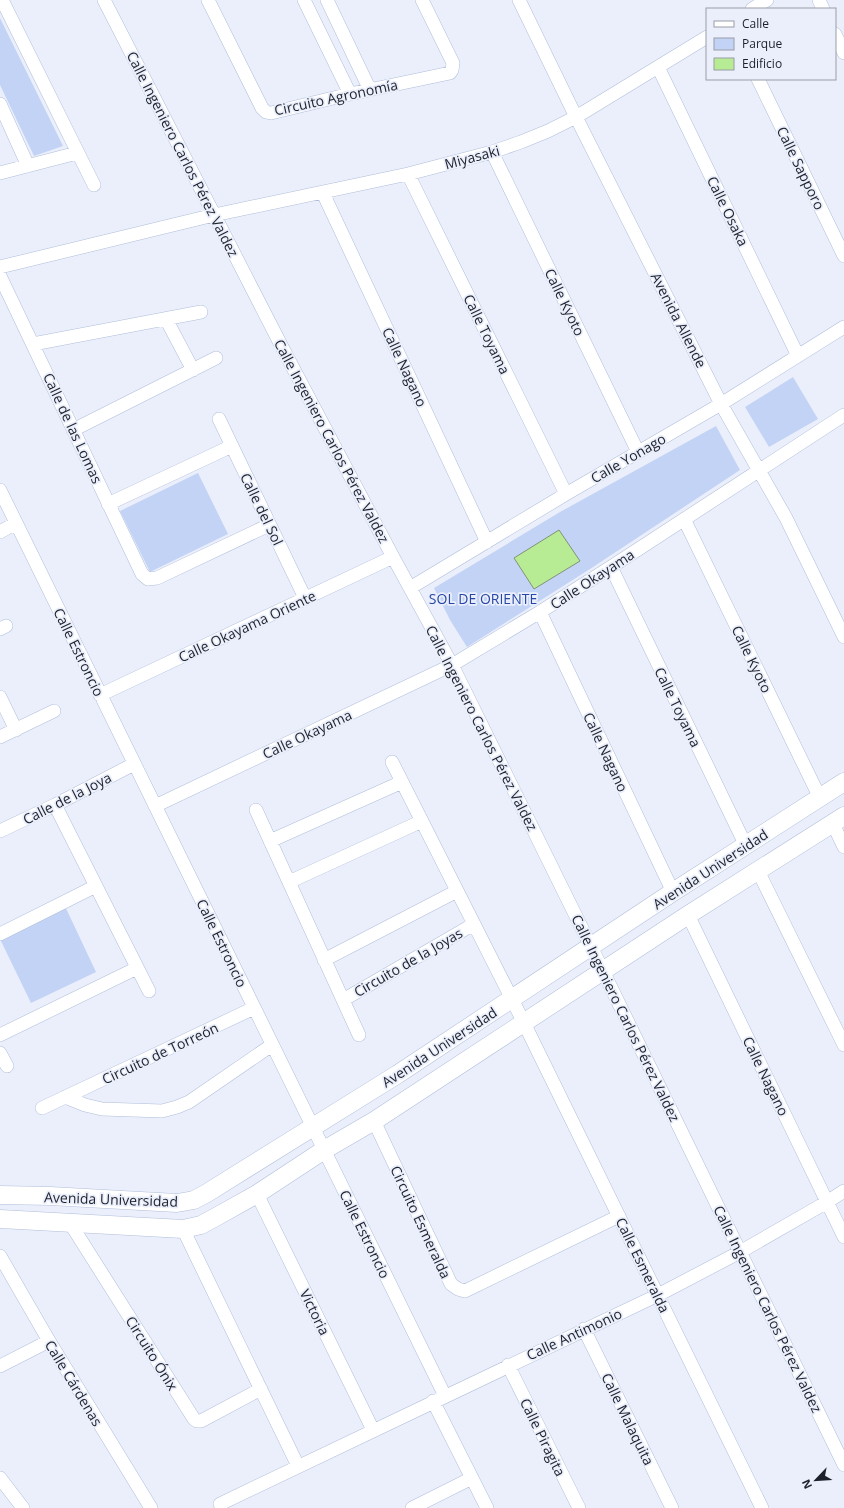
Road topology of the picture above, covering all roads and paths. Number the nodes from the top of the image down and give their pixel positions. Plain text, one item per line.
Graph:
1 (2, 0) edge
2 (104, 0) edge
3 (208, 0) edge
4 (304, 0) edge
5 (327, 0) edge
6 (422, 0) edge
7 (519, 0) edge
8 (767, 0) edge
9 (754, 8) edge
10 (836, 36) edge
11 (706, 38) edge
12 (844, 53) edge
13 (658, 67) junction
14 (758, 80) edge
15 (370, 90) junction
16 (350, 94) junction
17 (0, 104) edge
18 (576, 117) junction
19 (492, 152) junction
20 (77, 153) junction
21 (28, 166) junction
22 (0, 173) edge
23 (408, 174) junction
24 (94, 185) dead end
25 (322, 193) junction
26 (214, 215) junction
27 (844, 256) edge
28 (0, 267) edge
29 (0, 276) edge
30 (200, 312) dead end
31 (166, 319) junction
32 (844, 327) edge
33 (33, 344) junction
34 (798, 356) junction
35 (216, 358) dead end
36 (193, 370) junction
37 (721, 404) junction
38 (219, 419) dead end
39 (843, 419) edge
40 (73, 430) junction
41 (232, 446) junction
42 (638, 452) junction
43 (759, 470) junction
44 (0, 490) edge
45 (566, 494) junction
46 (108, 504) junction
47 (684, 519) junction
48 (16, 523) junction
49 (270, 524) junction
50 (0, 532) edge
51 (487, 542) junction
52 (393, 557) junction
53 (611, 567) junction
54 (410, 588) junction
55 (305, 598) junction
56 (540, 612) junction
57 (844, 637) edge
58 (452, 665) junction
59 (100, 695) junction
60 (0, 697) edge
61 (54, 711) dead end
62 (16, 730) junction
63 (0, 737) edge
64 (392, 762) dead end
65 (134, 764) junction
66 (402, 782) junction
67 (844, 782) edge
68 (820, 798) junction
69 (55, 805) junction
70 (155, 806) junction
71 (256, 810) dead end
72 (838, 820) edge
73 (422, 821) junction
74 (0, 831) edge
75 (270, 841) junction
76 (746, 846) junction
77 (844, 847) edge
78 (758, 871) junction
79 (289, 882) junction
80 (96, 886) junction
81 (457, 891) junction
82 (673, 892) junction
83 (688, 915) junction
84 (474, 924) junction
85 (0, 934) edge
86 (591, 946) junction
87 (324, 960) junction
88 (137, 968) junction
89 (603, 971) junction
90 (149, 992) dead end
91 (512, 999) junction
92 (343, 1000) junction
93 (254, 1008) junction
94 (524, 1023) junction
95 (0, 1035) edge
96 (359, 1035) dead end
97 (272, 1045) junction
98 (844, 1045) edge
99 (0, 1053) edge
100 (7, 1066) dead end
101 (65, 1097) junction
102 (42, 1108) dead end
103 (374, 1121) junction
104 (312, 1127) junction
105 (324, 1150) junction
106 (844, 1191) edge
107 (257, 1194) junction
108 (0, 1195) edge
109 (827, 1202) junction
110 (619, 1216) junction
111 (0, 1219) edge
112 (70, 1224) junction
113 (183, 1229) junction
114 (844, 1237) edge
115 (740, 1252) junction
116 (0, 1256) edge
117 (658, 1295) junction
118 (584, 1329) junction
119 (49, 1341) junction
120 (0, 1366) edge
121 (508, 1366) junction
122 (261, 1389) junction
123 (439, 1398) junction
124 (374, 1430) junction
125 (844, 1465) edge
126 (298, 1466) junction
127 (0, 1478) edge
128 (472, 1478) junction
129 (220, 1504) dead end
130 (23, 1508) edge
131 (151, 1508) edge
132 (412, 1508) edge
133 (487, 1508) edge
134 (579, 1508) edge
135 (672, 1508) edge
136 (762, 1508) edge

1 - 20 street
2 - 26 street, Calle Ingeniero Carlos Pérez Valdez
3 - 16 street, Circuito Agronomía
4 - 16 street
5 - 15 street
6 - 15 street, Circuito Agronomía
7 - 18 street, Avenida Allende
8 - 9 street
10 - 12 street
11 - 13 street, Miyasaki
13 - 18 street, Miyasaki
13 - 34 street, Calle Osaka
14 - 27 street, Calle Sapporo
15 - 16 street, Circuito Agronomía
17 - 21 street
18 - 19 street, Miyasaki
18 - 37 street, Avenida Allende
19 - 23 street, Miyasaki
19 - 42 street, Calle Kyoto
20 - 21 street
20 - 24 street
21 - 22 street
23 - 25 street, Miyasaki
23 - 45 street, Calle Toyama
25 - 26 street, Miyasaki
25 - 51 street, Calle Nagano
26 - 28 street, Miyasaki
26 - 52 street, Calle Ingeniero Carlos Pérez Valdez
29 - 33 street, Calle de las Lomas
30 - 31 street
31 - 33 street
31 - 36 street
32 - 34 street, Calle Yonago
33 - 40 street, Calle de las Lomas
34 - 37 street, Calle Yonago
35 - 36 street
36 - 40 street
37 - 42 street, Calle Yonago
37 - 43 street, Avenida Allende
38 - 41 street, Calle del Sol
39 - 43 street, Calle Okayama
40 - 46 street, Calle de las Lomas
41 - 46 street
41 - 49 street, Calle del Sol
42 - 45 street, Calle Yonago
43 - 47 street, Calle Okayama
43 - 57 street, Avenida Allende
44 - 48 street, Calle Estroncio
45 - 51 street, Calle Yonago
46 - 49 street, Calle de las Lomas
47 - 53 street, Calle Okayama
47 - 68 street, Calle Kyoto
48 - 50 street
48 - 59 street, Calle Estroncio
49 - 55 street, Calle del Sol
51 - 54 street, Calle Yonago
52 - 54 street, Calle Ingeniero Carlos Pérez Valdez
52 - 55 street, Calle Okayama Oriente
53 - 56 street, Calle Okayama
53 - 76 street, Calle Toyama
54 - 58 street, Calle Ingeniero Carlos Pérez Valdez
55 - 59 street, Calle Okayama Oriente
56 - 58 street, Calle Okayama
56 - 82 street, Calle Nagano
58 - 70 street, Calle Okayama
58 - 86 street, Calle Ingeniero Carlos Pérez Valdez
59 - 65 street, Calle Estroncio
60 - 62 street
61 - 62 street
62 - 63 street
64 - 66 street, Circuito de la Joyas
65 - 69 street, Calle de la Joya
65 - 70 street, Calle Estroncio
66 - 73 street, Circuito de la Joyas
66 - 75 street
67 - 68 main road, Avenida Universidad
68 - 76 main road, Avenida Universidad
69 - 74 street, Calle de la Joya
69 - 80 street
70 - 93 street, Calle Estroncio
71 - 75 street, Circuito de la Joyas
72 - 77 street
72 - 78 main road, Avenida Universidad
73 - 79 street
73 - 81 street, Circuito de la Joyas
75 - 79 street, Circuito de la Joyas
76 - 82 main road, Avenida Universidad
78 - 83 main road, Avenida Universidad
78 - 98 street
79 - 87 street, Circuito de la Joyas
80 - 85 street
80 - 88 street
81 - 84 street, Circuito de la Joyas
81 - 87 street
82 - 86 main road, Avenida Universidad
83 - 89 main road, Avenida Universidad
83 - 109 street, Calle Nagano
84 - 91 street, Circuito de la Joyas
84 - 92 street, Circuito de la Joyas
86 - 89 street, Calle Ingeniero Carlos Pérez Valdez
86 - 91 main road, Avenida Universidad
87 - 92 street, Circuito de la Joyas
88 - 90 street
88 - 95 street
89 - 94 main road, Avenida Universidad
89 - 115 street, Calle Ingeniero Carlos Pérez Valdez
91 - 94 street, Circuito de la Joyas
91 - 104 main road, Avenida Universidad
92 - 96 street, Circuito de la Joyas
93 - 97 street, Calle Estroncio
93 - 101 street, Circuito de Torreón
94 - 103 main road, Avenida Universidad
94 - 110 street, Calle Esmeralda
97 - 101 street
97 - 104 street, Calle Estroncio
99 - 100 street
101 - 102 street, Circuito de Torreón
103 - 105 main road, Avenida Universidad
103 - 110 street, Circuito Esmeralda
104 - 105 street, Calle Estroncio
104 - 108 main road, Avenida Universidad
105 - 107 main road, Avenida Universidad
105 - 123 street, Calle Estroncio
106 - 109 street, Calle Antimonio
107 - 113 main road, Avenida Universidad
107 - 124 street, Victoria
109 - 114 street, Calle Nagano
109 - 115 street, Calle Antimonio
110 - 117 street, Calle Esmeralda
111 - 112 main road, Avenida Universidad
112 - 113 main road, Avenida Universidad
112 - 122 street, Circuito Ónix
113 - 122 street
115 - 117 street, Calle Antimonio
115 - 125 street, Calle Ingeniero Carlos Pérez Valdez
116 - 119 street, Calle Cárdenas
117 - 118 street, Calle Antimonio
117 - 136 street, Calle Esmeralda
118 - 121 street, Calle Antimonio
118 - 135 street, Calle Malaquita
119 - 120 street
119 - 131 street, Calle Cárdenas
121 - 123 street, Calle Antimonio
121 - 134 street, Calle Piragita
122 - 126 street
123 - 124 street, Calle Antimonio
123 - 128 street, Calle Estroncio
124 - 126 street, Calle Antimonio
126 - 129 street, Calle Antimonio
127 - 130 street
128 - 132 street
128 - 133 street, Calle Estroncio

